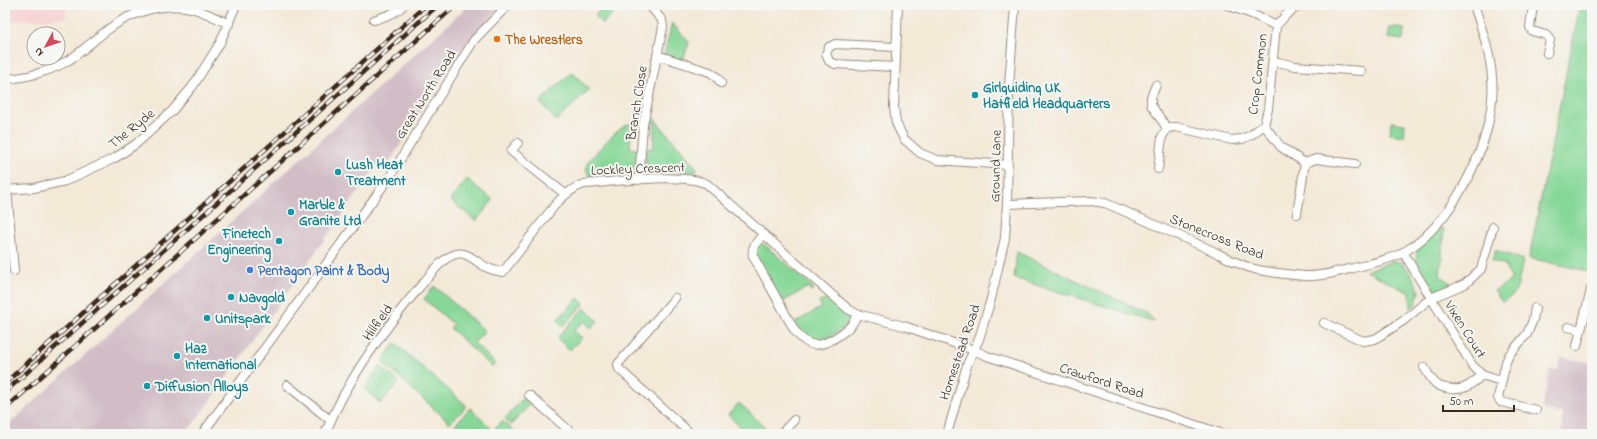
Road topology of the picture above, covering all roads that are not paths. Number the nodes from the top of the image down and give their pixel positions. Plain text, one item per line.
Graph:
1 (236, 5) edge
2 (403, 5) edge
3 (508, 5) edge
4 (649, 5) edge
5 (898, 5) edge
6 (1015, 5) edge
7 (1227, 5) edge
8 (1299, 5) edge
9 (1474, 5) edge
10 (1533, 5) edge
11 (374, 20) dead end
12 (229, 24) junction
13 (1276, 26) junction
14 (896, 47) junction
15 (1547, 53) dead end
16 (657, 55) junction
17 (1274, 61) junction
18 (895, 68) junction
19 (1361, 71) dead end
20 (5, 79) edge
21 (721, 83) dead end
22 (1156, 85) dead end
23 (1264, 125) junction
24 (1166, 128) junction
25 (518, 143) dead end
26 (1305, 163) junction
27 (1355, 164) dead end
28 (1008, 165) junction
29 (1158, 169) dead end
30 (639, 180) junction
31 (6, 190) edge
32 (564, 194) junction
33 (1007, 204) junction
34 (1298, 214) dead end
35 (1493, 226) dead end
36 (763, 234) junction
37 (1403, 252) junction
38 (474, 259) joint
39 (14, 271) dead end
40 (996, 278) joint
41 (1592, 286) edge
42 (675, 298) dead end
43 (1432, 298) junction
44 (1535, 308) dead end
45 (857, 314) junction
46 (1324, 323) dead end
47 (1568, 327) dead end
48 (1580, 330) junction
49 (1577, 346) dead end
50 (974, 350) junction
51 (1424, 367) dead end
52 (1482, 375) junction
53 (1501, 380) junction
54 (287, 385) dead end
55 (529, 395) dead end
56 (1536, 410) dead end
57 (330, 420) junction
58 (794, 420) dead end
59 (202, 434) edge
60 (325, 434) edge
61 (573, 434) edge
62 (691, 434) edge
63 (781, 434) edge
64 (947, 434) edge
65 (1223, 434) edge

1 - 12 street, The Ryde
2 - 11 street
3 - 59 street, Great North Road
4 - 16 street, Branch Close
5 - 14 street
6 - 28 street, Ground Lane
7 - 13 street
8 - 13 street, Crop Common
9 - 37 street, Stonecross Road
10 - 15 street
12 - 20 street
12 - 31 street, The Ryde
13 - 17 street, Crop Common
14 - 18 street
14 - 18 street
16 - 21 street, Branch Close
16 - 30 street, Branch Close
17 - 19 street
17 - 23 street, Crop Common
18 - 28 street
22 - 24 street
23 - 24 street, Crop Common
23 - 26 street
24 - 29 street
25 - 32 street
26 - 27 street
26 - 34 street
28 - 33 street, Ground Lane
30 - 32 street, Lockley Crescent
30 - 36 street, Lockley Crescent
31 - 39 street
32 - 38 street, Lockley Crescent
33 - 37 street, Stonecross Road
33 - 40 street, Ground Lane
35 - 43 street
36 - 45 street, Lockley Crescent
36 - 45 street
37 - 43 street, Vixen Court
38 - 57 street, Hillfield
40 - 50 street, Homestead Road
41 - 48 street
42 - 62 street
43 - 46 street
43 - 52 street, Vixen Court
44 - 53 street, Vixen Court
45 - 50 street, Lockley Crescent
47 - 48 street
48 - 49 street
50 - 64 street, Homestead Road
50 - 65 street, Crawford Road
51 - 52 street
52 - 53 street, Vixen Court
53 - 56 street, Vixen Court
54 - 57 street
55 - 61 street
57 - 60 street, Hillfield
58 - 63 street

